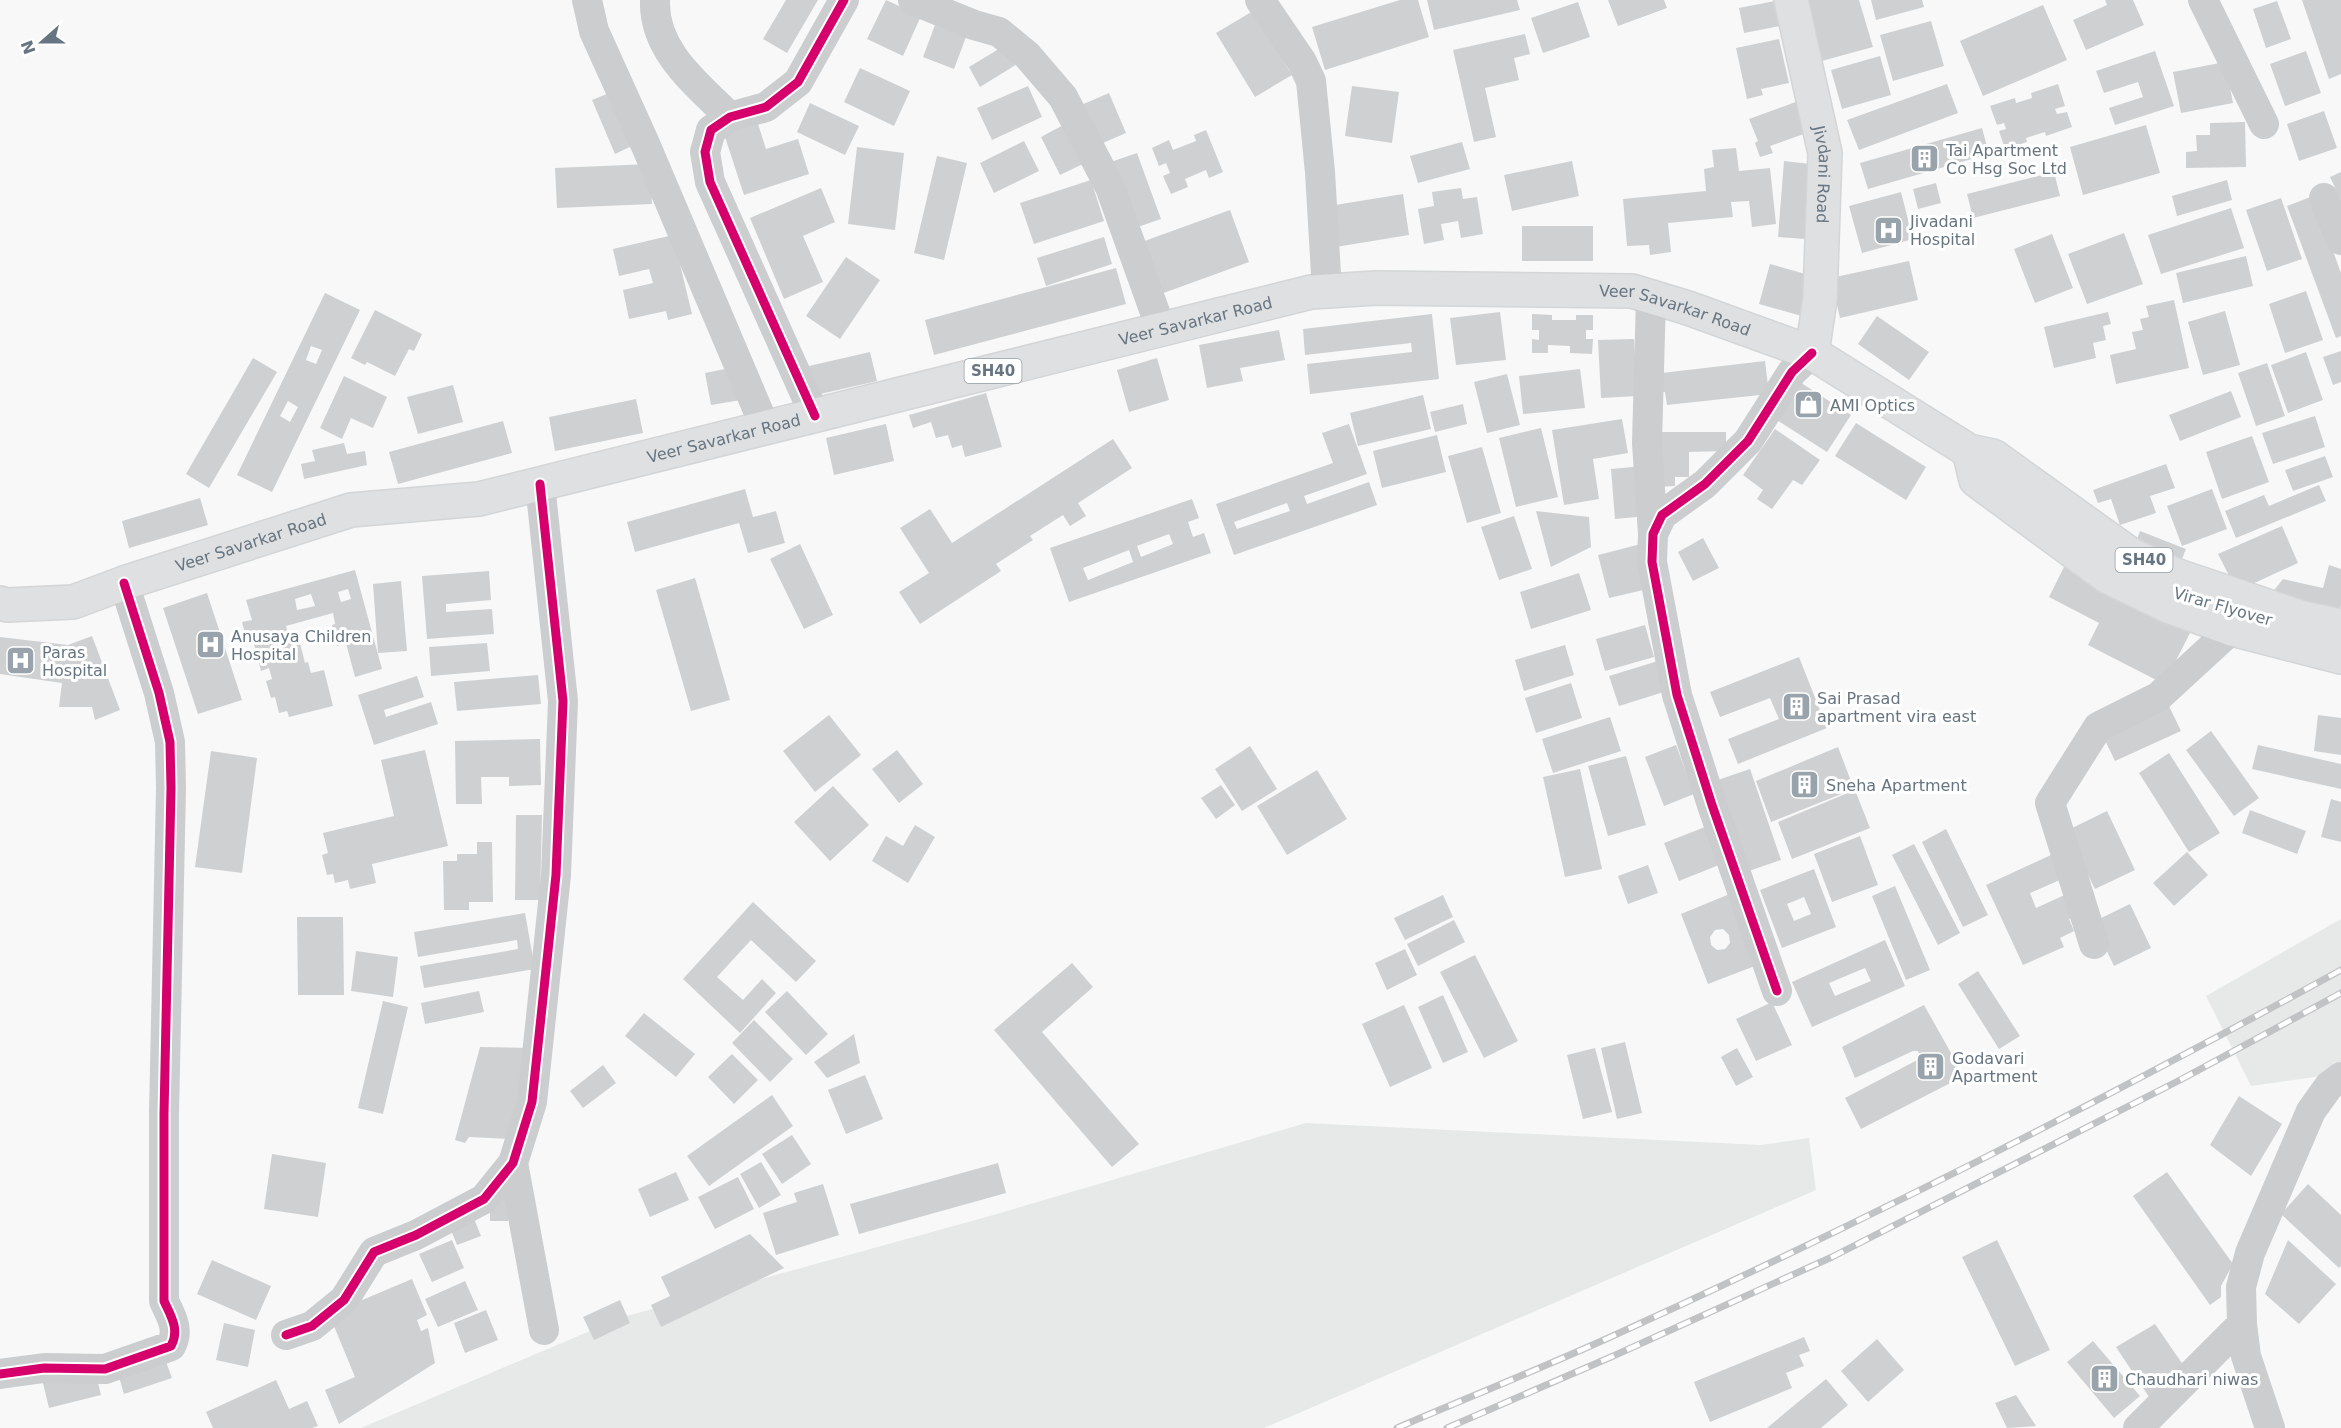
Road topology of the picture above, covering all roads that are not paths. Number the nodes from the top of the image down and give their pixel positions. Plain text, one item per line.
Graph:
1 (587, 0) edge
2 (655, 0) edge
3 (844, 0) edge
4 (913, 0) edge
5 (1260, 0) edge
6 (1791, 0) edge
7 (2203, 0) edge
8 (729, 117) junction
9 (2264, 124) dead end
10 (2324, 198) dead end
11 (2341, 240) edge
12 (1327, 291) junction
13 (1651, 297) junction
14 (1161, 329) junction
15 (1812, 353) junction
16 (815, 416) junction
17 (765, 428) junction
18 (1969, 451) junction
19 (540, 484) junction
20 (1653, 534) junction
21 (124, 583) junction
22 (0, 603) edge
23 (2341, 626) edge
24 (2232, 629) junction
25 (2341, 638) edge
26 (2341, 657) edge
27 (2094, 944) dead end
28 (1777, 991) dead end
29 (2341, 1077) edge
30 (513, 1163) junction
31 (2242, 1324) junction
32 (544, 1330) dead end
33 (286, 1335) dead end
34 (0, 1374) edge
35 (2138, 1428) edge
36 (2270, 1428) edge

1 - 17 street
2 - 8 street
3 - 8 street
4 - 14 street
5 - 12 street
6 - 15 main road, Jivdani Road
7 - 9 street
8 - 16 street
10 - 11 street
12 - 13 main road, Veer Savarkar Road / SH40
12 - 14 main road, Veer Savarkar Road / SH40
13 - 15 main road, Veer Savarkar Road / SH40
13 - 20 street
14 - 16 main road, Veer Savarkar Road / SH40
15 - 18 main road, Veer Savarkar Road / SH40
15 - 20 street
16 - 17 main road, Veer Savarkar Road / SH40
17 - 19 main road, Veer Savarkar Road / SH40
18 - 23 main road, Veer Savarkar Road / SH40
18 - 24 main road
18 - 25 main road, Virar Flyover
19 - 21 main road, Veer Savarkar Road / SH40
19 - 30 street
20 - 28 street
21 - 22 main road, Veer Savarkar Road / SH40
21 - 34 street
24 - 26 main road
24 - 27 street
29 - 31 street
30 - 32 street
30 - 33 street
31 - 35 street
31 - 36 street

